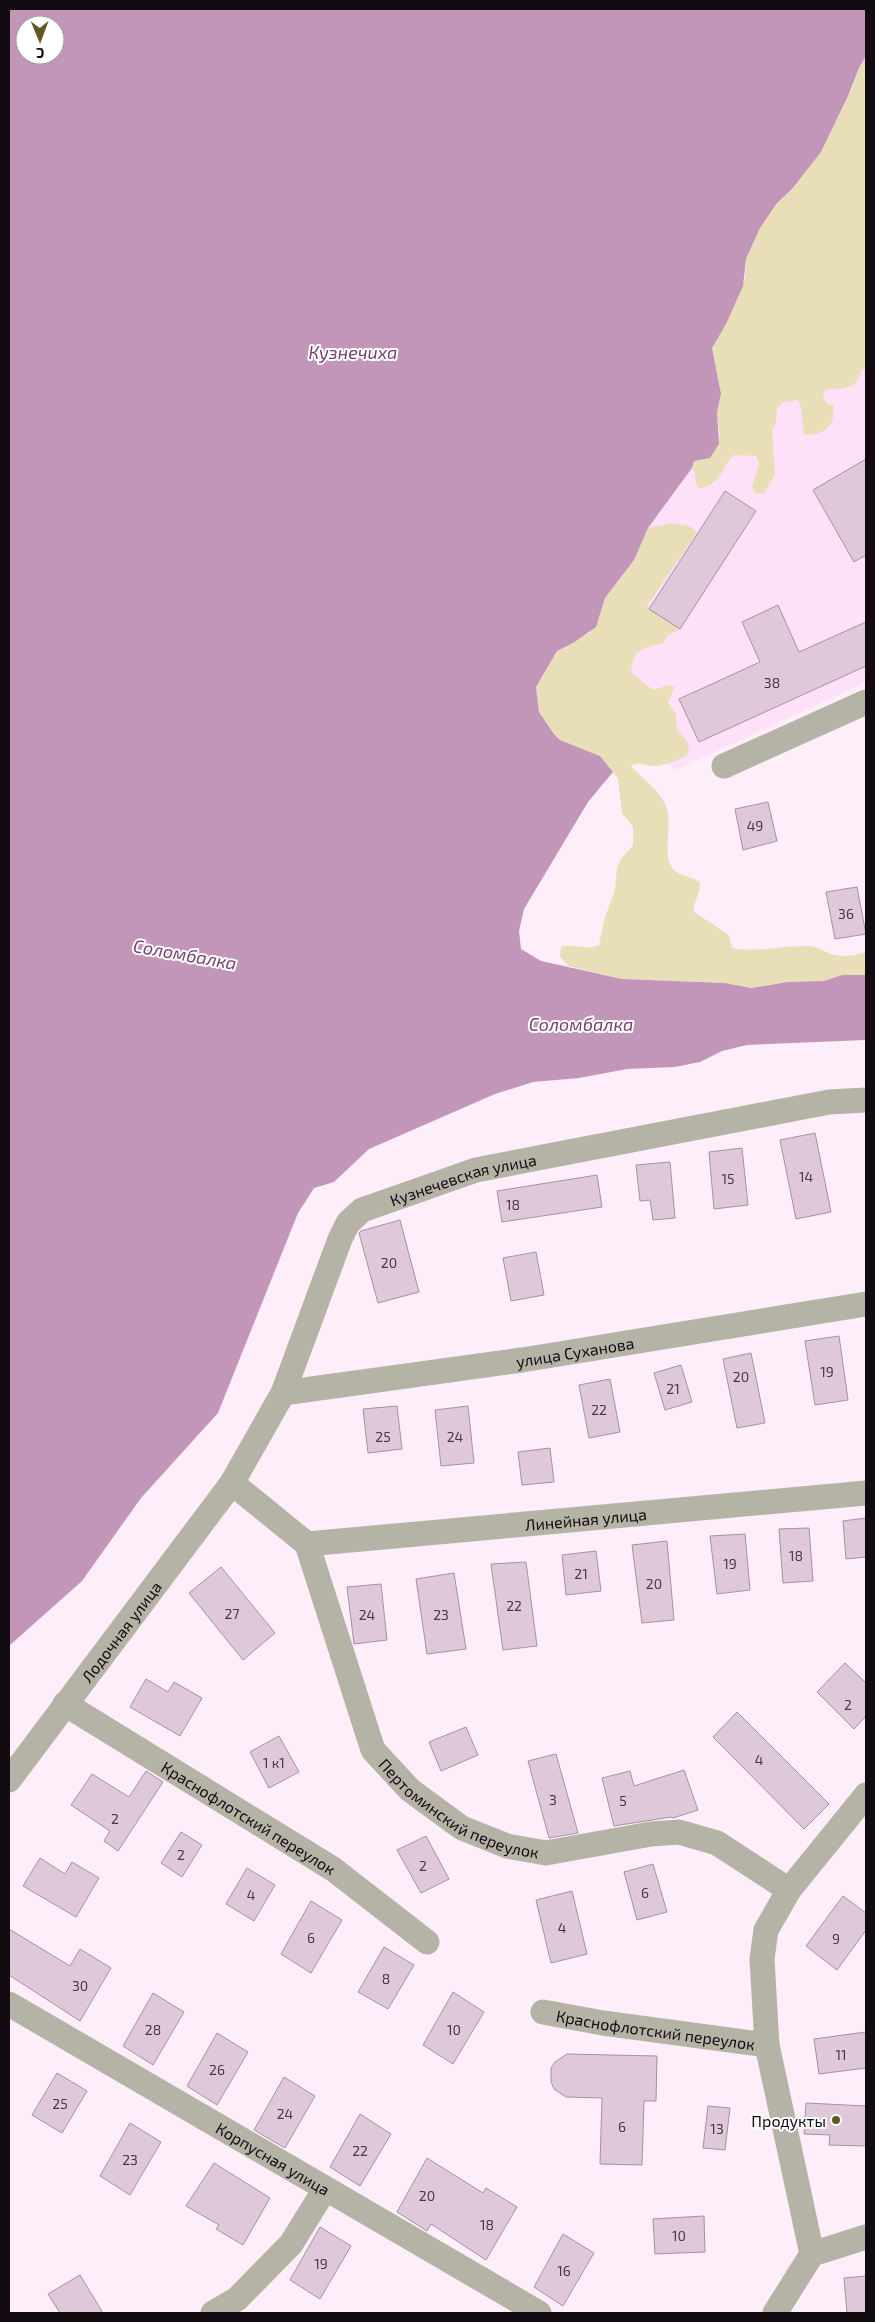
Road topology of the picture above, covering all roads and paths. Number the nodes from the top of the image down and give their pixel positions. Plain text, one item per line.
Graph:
1 (866, 702) edge
2 (724, 766) dead end
3 (866, 1100) edge
4 (866, 1304) edge
5 (284, 1393) junction
6 (232, 1483) junction
7 (866, 1493) edge
8 (306, 1544) junction
9 (65, 1704) junction
10 (9, 1780) edge
11 (866, 1795) edge
12 (789, 1890) junction
13 (427, 1942) dead end
14 (9, 2004) edge
15 (543, 2012) dead end
16 (767, 2045) junction
17 (325, 2189) junction
18 (866, 2236) edge
19 (812, 2254) junction
20 (213, 2313) edge
21 (539, 2313) edge
22 (774, 2313) edge

1 - 2 street
3 - 5 street, Кузнечевская улица
4 - 5 street, улица Суханова
5 - 6 street, Кузнечевская улица
6 - 8 street
6 - 9 street, Лодочная улица
7 - 8 street, Линейная улица
8 - 12 street, Пертоминский переулок
9 - 10 street, Лодочная улица
9 - 13 street, Краснофлотский переулок
11 - 12 street
12 - 16 street
14 - 17 street, Корпусная улица
15 - 16 street, Краснофлотский переулок
16 - 19 street
17 - 20 street
17 - 21 street, Корпусная улица
18 - 19 street
19 - 22 street

